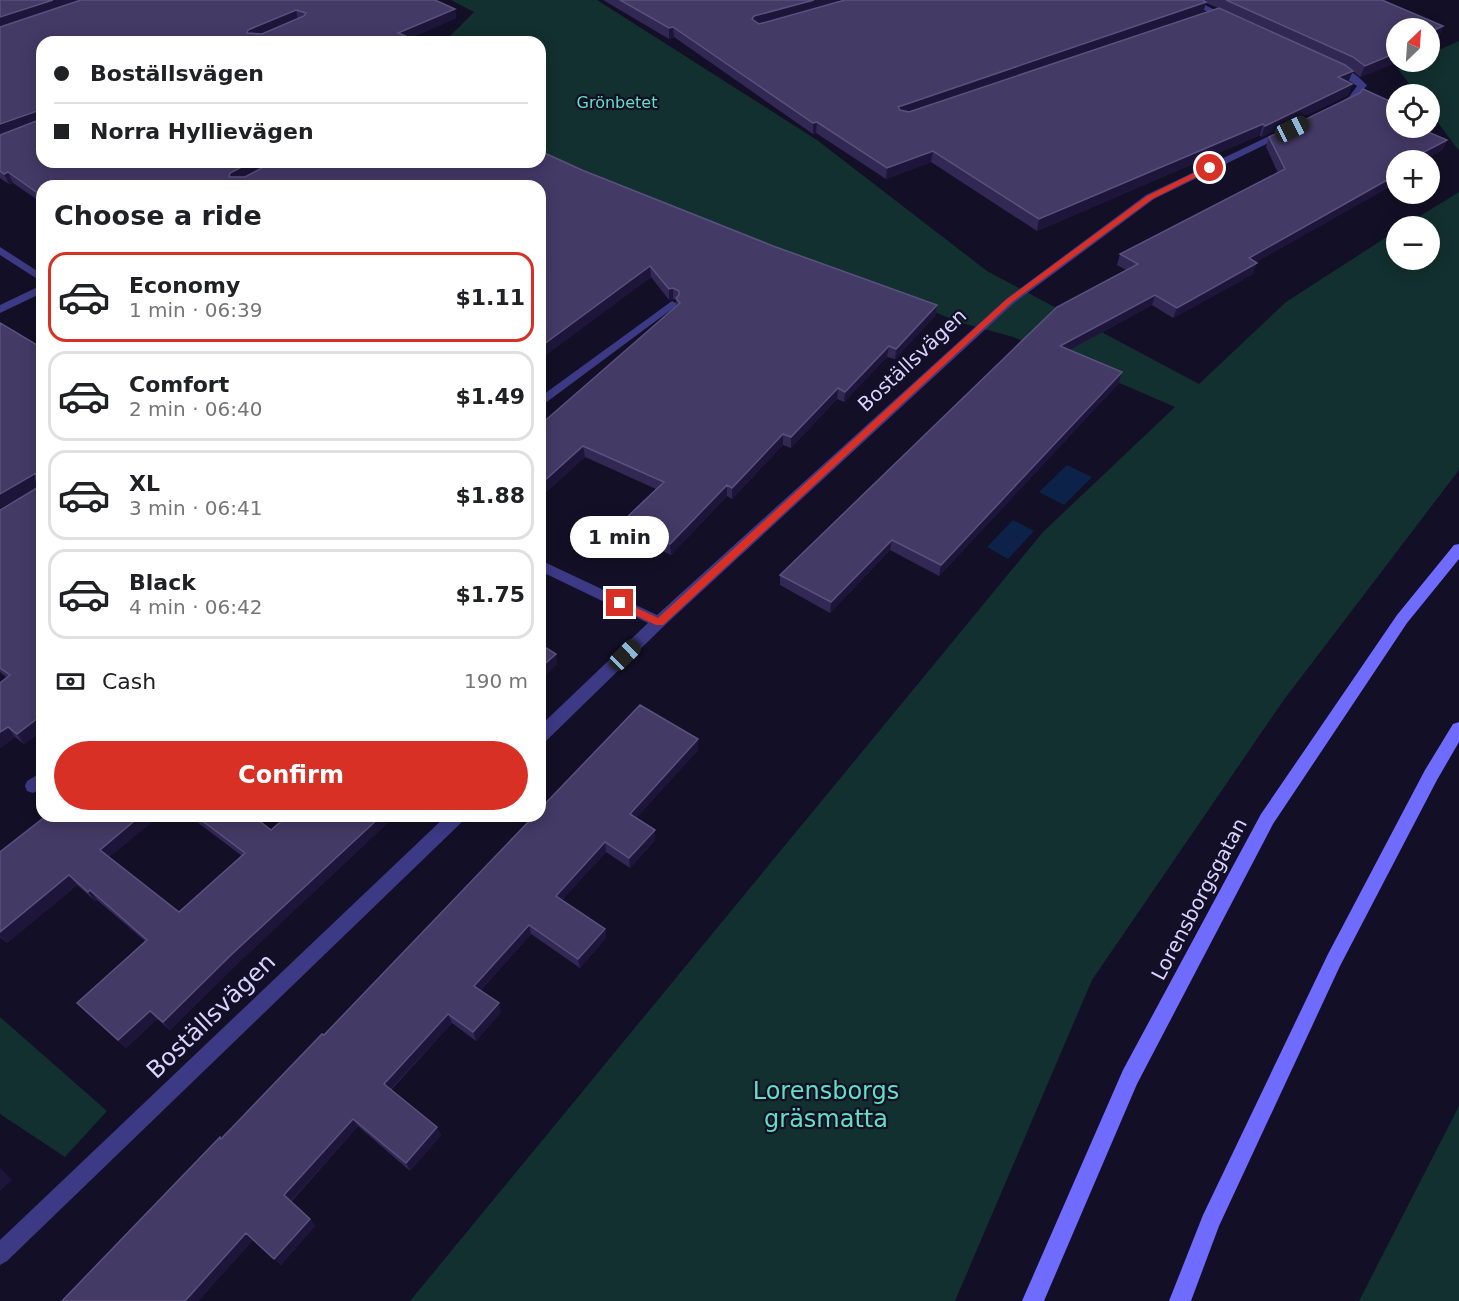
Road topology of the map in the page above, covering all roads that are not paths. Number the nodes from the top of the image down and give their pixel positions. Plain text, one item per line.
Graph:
1 (1188, 0) edge
2 (1216, 13) junction
3 (1205, 16) edge
4 (1238, 22) edge
5 (1324, 62) edge
6 (1331, 110) edge
7 (1299, 125) edge
8 (0, 250) edge
9 (36, 275) edge
10 (36, 291) edge
11 (672, 304) dead end
12 (0, 310) edge
13 (546, 398) edge
14 (1459, 549) edge
15 (546, 568) edge
16 (659, 622) junction
17 (1459, 728) edge
18 (546, 730) edge
19 (451, 822) edge
20 (0, 1254) edge
21 (1033, 1301) edge
22 (1180, 1301) edge

1 - 2 street
2 - 3 street
2 - 4 street
5 - 6 street
7 - 16 street, Boställsvägen
8 - 9 street
10 - 12 street
11 - 13 street
14 - 21 main road, Lorensborgsgatan
15 - 16 street
16 - 18 street, Boställsvägen
17 - 22 main road
19 - 20 street, Boställsvägen

